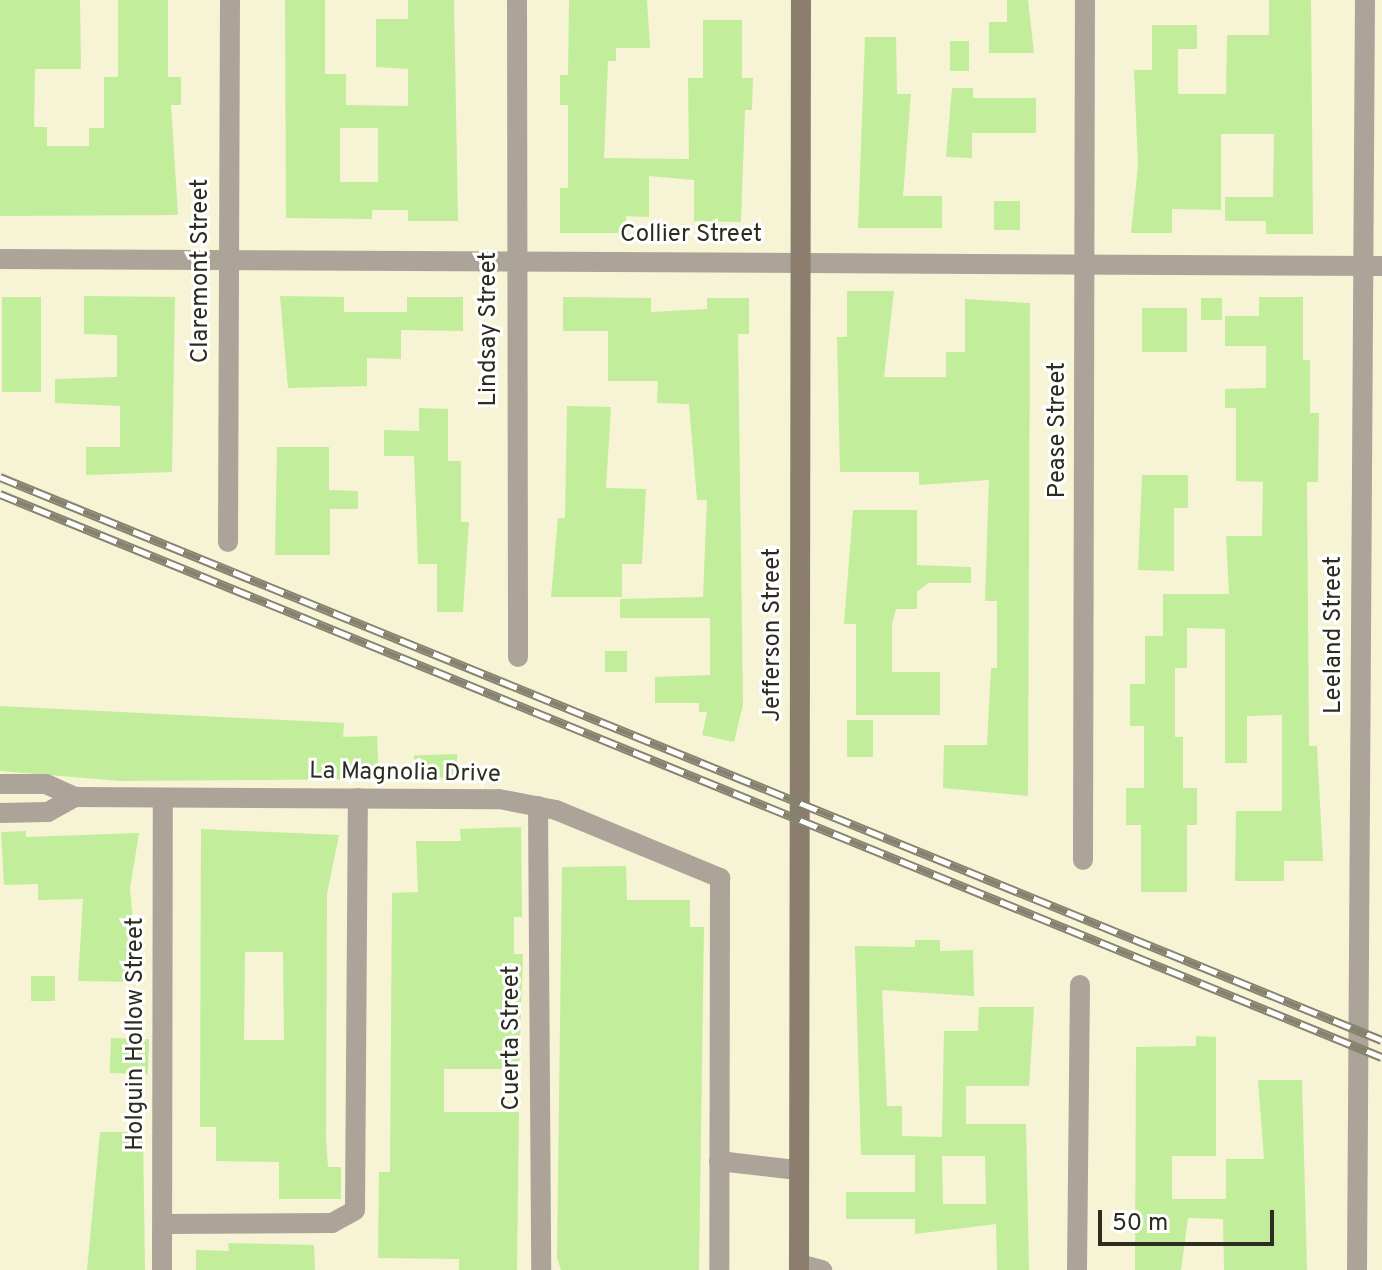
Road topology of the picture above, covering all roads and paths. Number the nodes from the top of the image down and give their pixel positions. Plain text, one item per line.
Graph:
1 (230, 0) edge
2 (517, 0) edge
3 (801, 0) edge
4 (1085, 0) edge
5 (1365, 0) edge
6 (0, 259) edge
7 (227, 260) junction
8 (516, 261) junction
9 (800, 263) junction
10 (1085, 264) junction
11 (1372, 266) edge
12 (228, 542) dead end
13 (518, 657) dead end
14 (0, 784) edge
15 (75, 797) junction
16 (163, 798) junction
17 (358, 798) junction
18 (538, 806) junction
19 (0, 813) edge
20 (1083, 860) dead end
21 (1360, 921) junction
22 (1382, 921) edge
23 (1080, 985) dead end
24 (719, 1161) junction
25 (797, 1170) junction
26 (163, 1224) junction
27 (799, 1267) edge
28 (162, 1270) edge
29 (541, 1270) edge
30 (719, 1270) edge
31 (822, 1270) edge
32 (1077, 1270) edge
33 (1357, 1270) edge

1 - 7 street, Claremont Street
2 - 8 street, Lindsay Street
3 - 9 street, Jefferson Street
4 - 10 street, Pease Street
5 - 11 street, Leeland Street
6 - 7 street, Collier Street
7 - 8 street, Collier Street
7 - 12 street, Claremont Street
8 - 9 street, Collier Street
8 - 13 street, Lindsay Street
9 - 10 street, Collier Street
9 - 25 street, Jefferson Street
10 - 11 street, Collier Street
10 - 20 street, Pease Street
11 - 21 street, Leeland Street
14 - 15 street, La Magnolia Drive
15 - 16 street, La Magnolia Drive
15 - 19 street, La Magnolia Drive
16 - 17 street, La Magnolia Drive
16 - 26 street, Holguin Hollow Street
17 - 18 street, La Magnolia Drive
17 - 26 street
18 - 24 street, La Magnolia Drive
18 - 29 street, Cuerta Street
21 - 22 street
21 - 33 street, Leeland Street
23 - 32 street
24 - 25 street
24 - 30 street
25 - 27 street, Jefferson Street
26 - 28 street, Holguin Hollow Street
27 - 31 street

